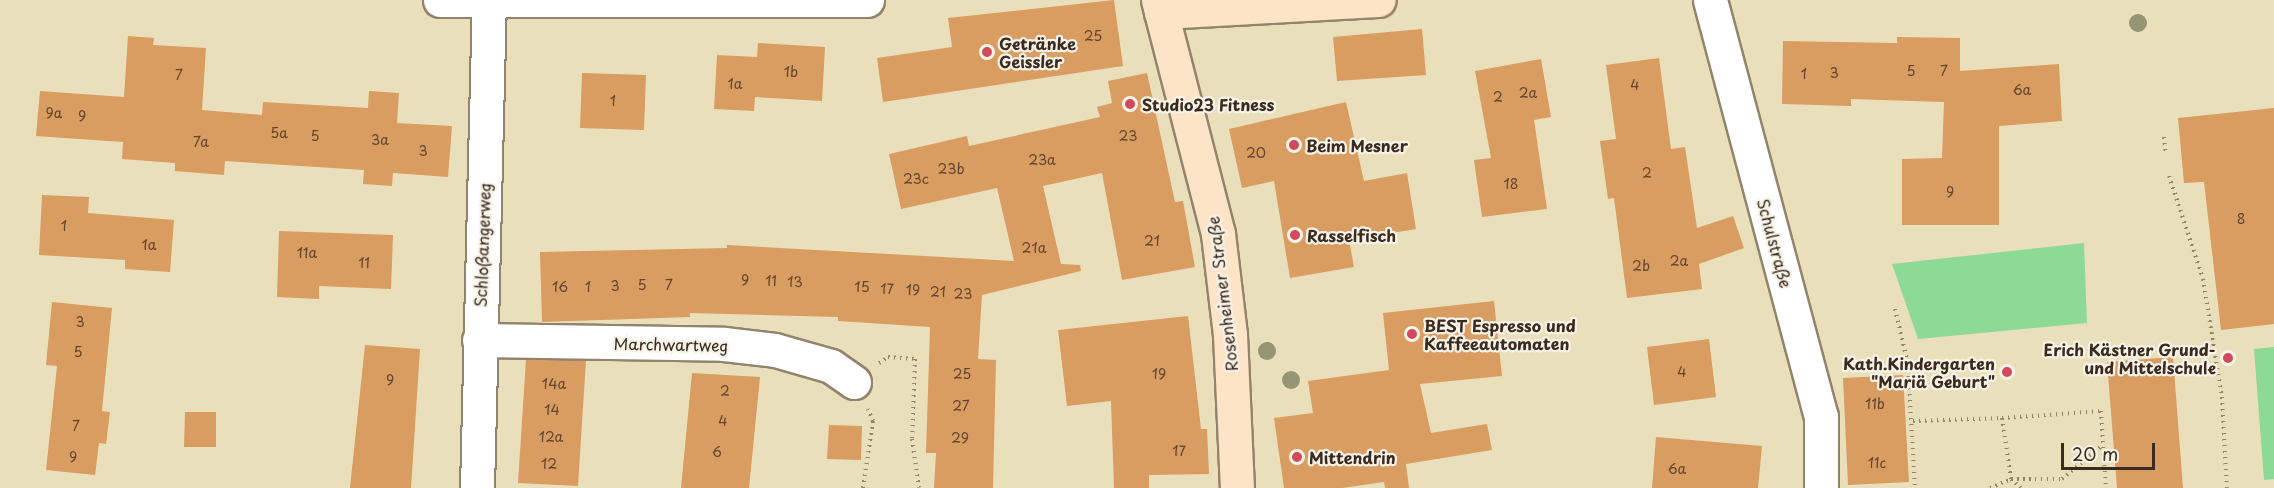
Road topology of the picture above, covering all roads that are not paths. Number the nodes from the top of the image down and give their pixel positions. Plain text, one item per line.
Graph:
1 (440, 0) edge
2 (867, 0) edge
3 (1379, 0) edge
4 (1710, 0) edge
5 (489, 3) junction
6 (1159, 6) edge
7 (479, 340) junction
8 (854, 382) road end
9 (477, 488) edge
10 (1237, 488) edge
11 (1821, 488) edge

1 - 5 street
2 - 5 street
3 - 6 street
4 - 11 street, Schulstraße
5 - 7 street, Schloßangerweg
6 - 10 street, Rosenheimer Straße
7 - 8 street, Marchwartweg
7 - 9 street, Schloßangerweg

